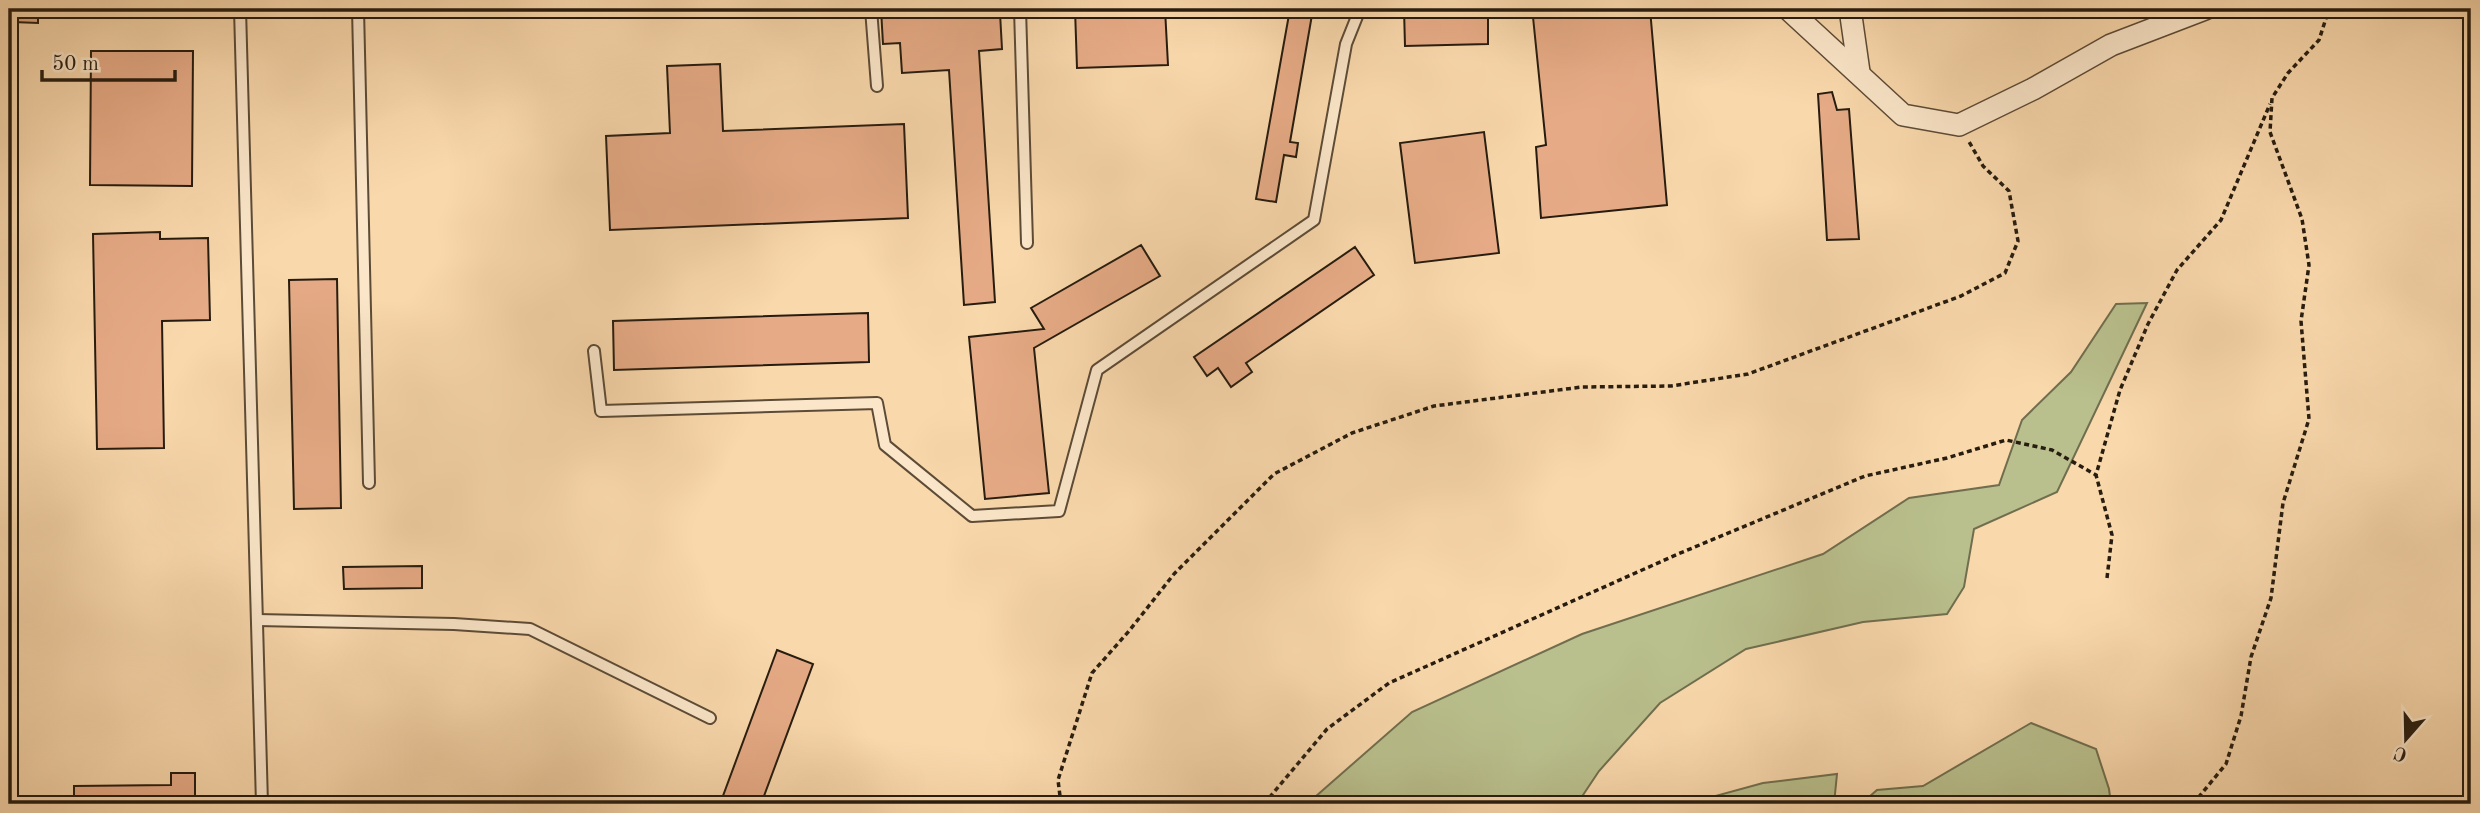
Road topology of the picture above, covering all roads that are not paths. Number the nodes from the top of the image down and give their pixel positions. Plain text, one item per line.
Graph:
1 (240, 9) edge
2 (358, 9) edge
3 (871, 9) edge
4 (1020, 9) edge
5 (1360, 9) edge
6 (1788, 9) edge
7 (1850, 9) edge
8 (2205, 9) edge
9 (1859, 72) junction
10 (877, 86) dead end
11 (1027, 243) dead end
12 (594, 351) dead end
13 (369, 483) dead end
14 (257, 620) junction
15 (710, 718) dead end
16 (262, 804) edge

1 - 14 lane
2 - 13 lane
3 - 10 lane
4 - 11 lane
5 - 12 lane
6 - 9 street
7 - 9 street
8 - 9 street
14 - 15 lane
14 - 16 lane

